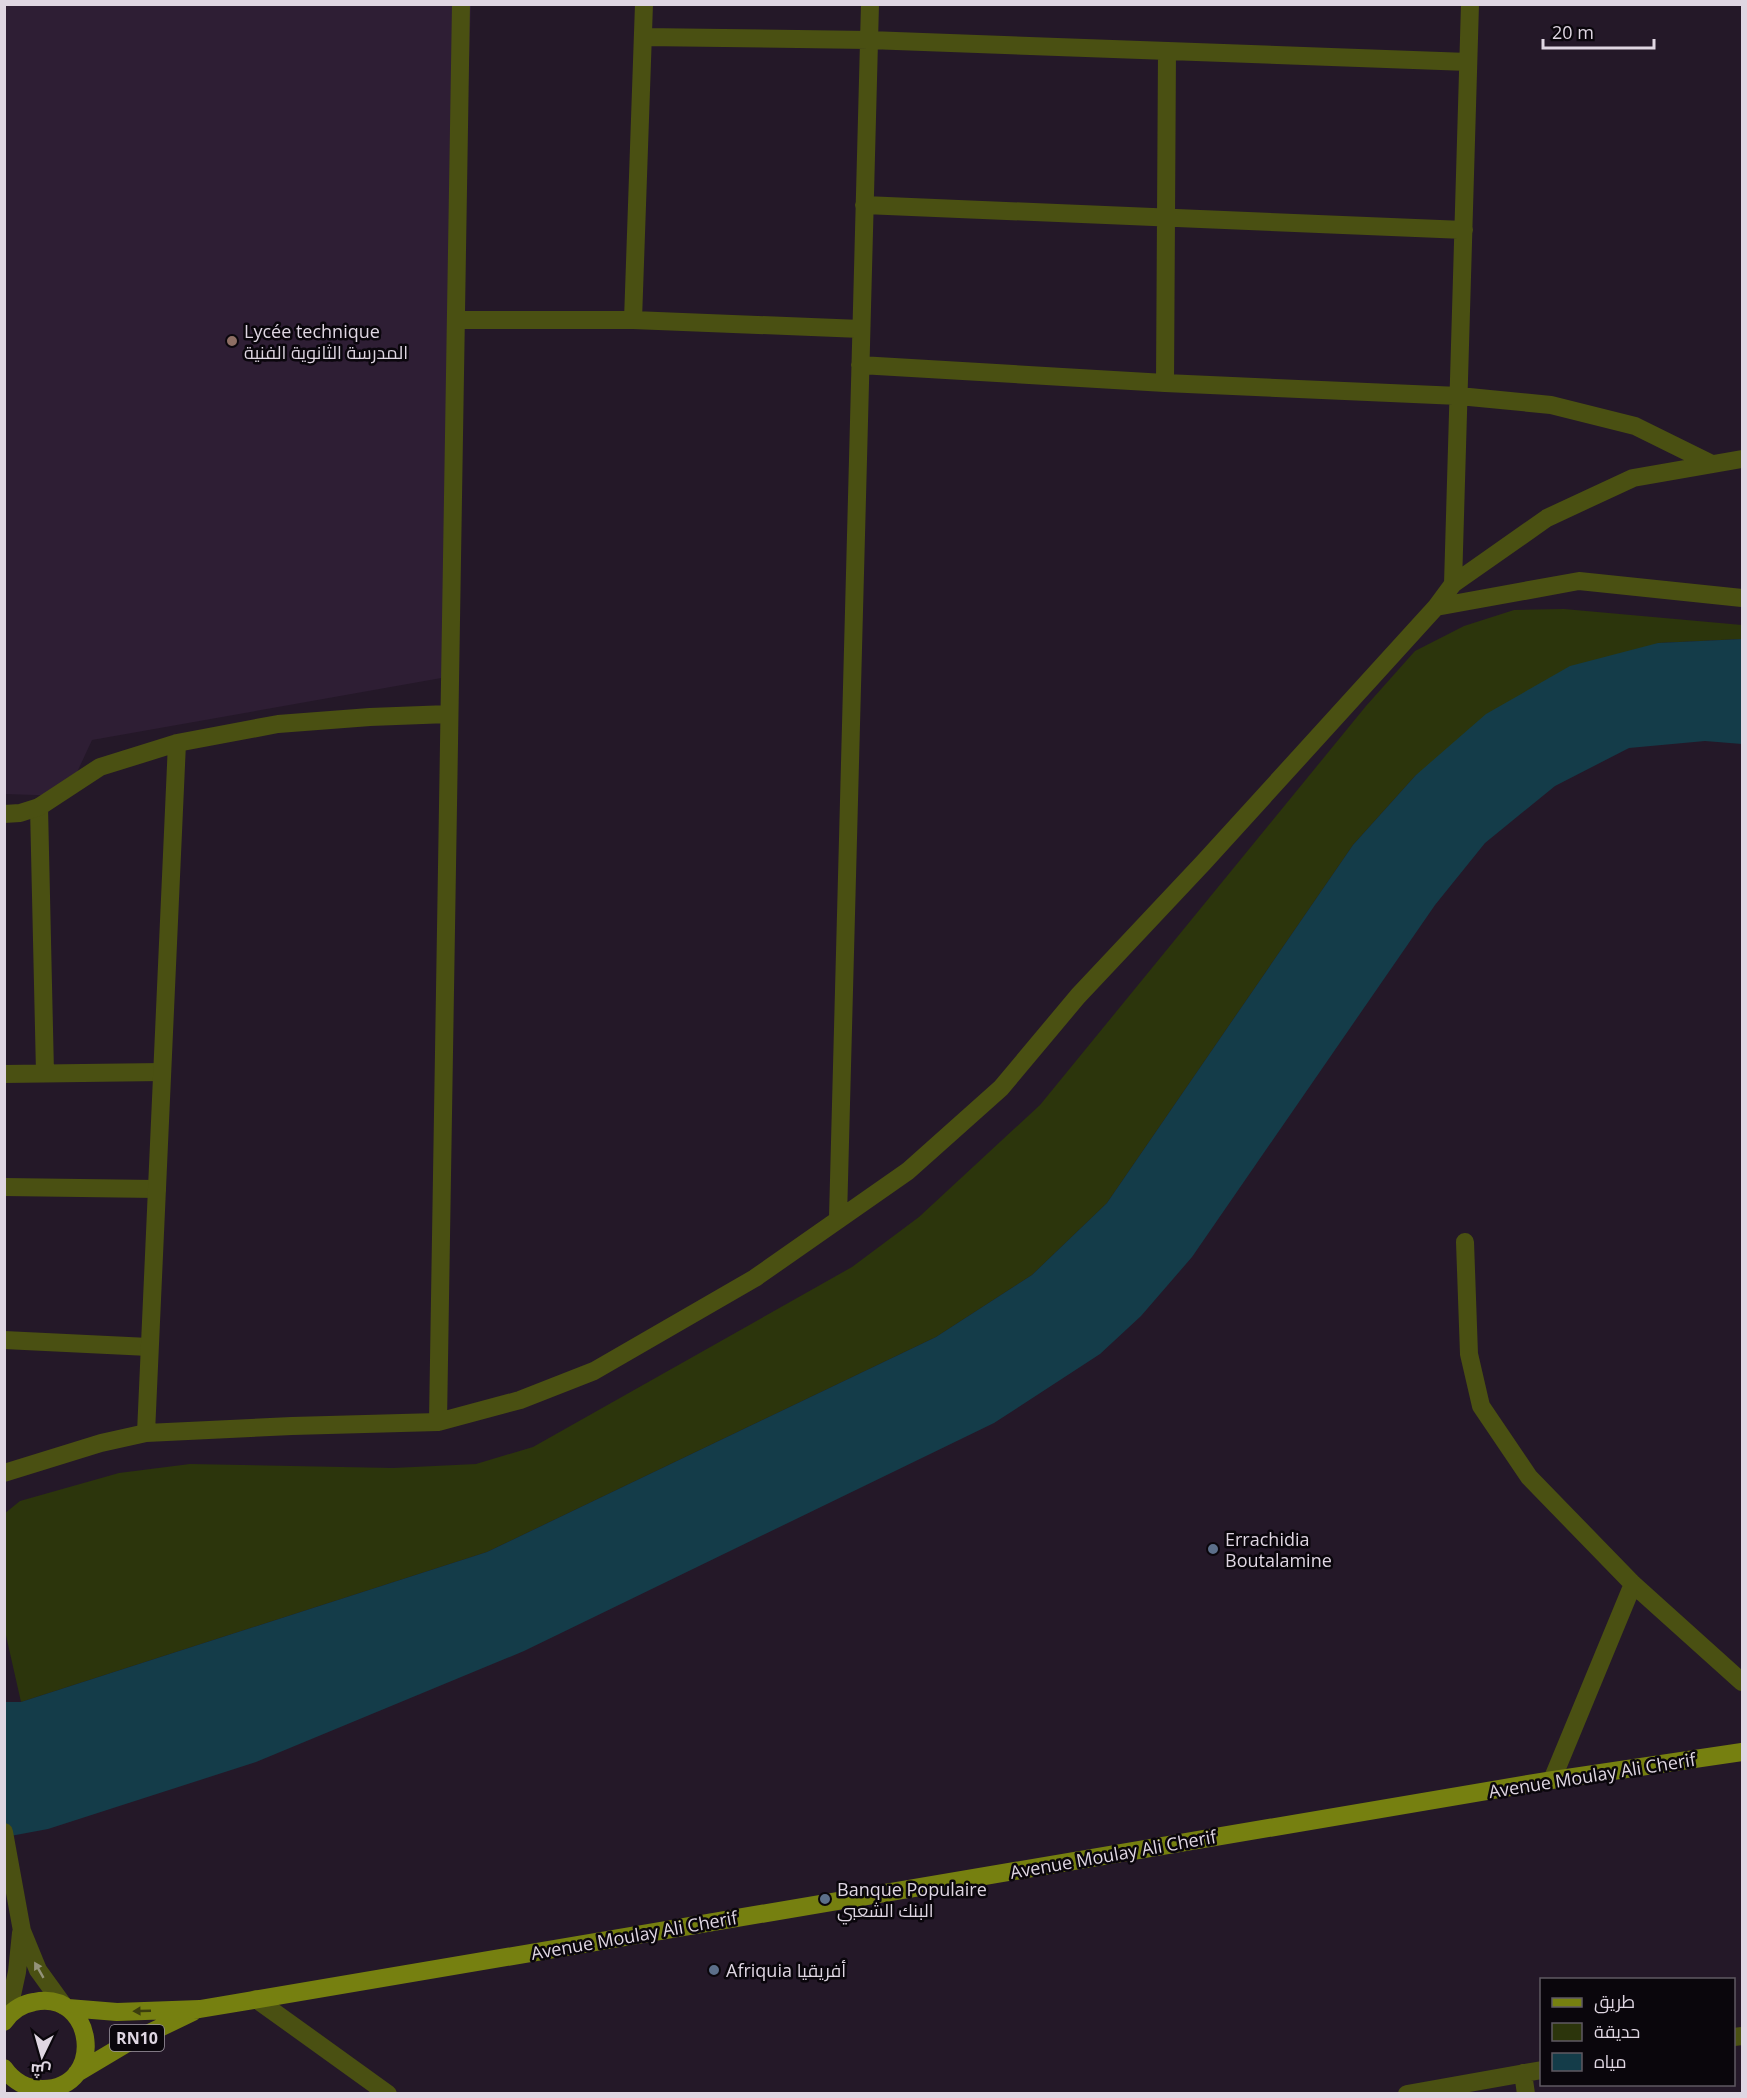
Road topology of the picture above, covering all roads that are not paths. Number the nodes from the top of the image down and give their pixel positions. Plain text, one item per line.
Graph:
1 (461, 4) edge
2 (644, 4) edge
3 (870, 4) edge
4 (1470, 4) edge
5 (643, 37) junction
6 (869, 40) junction
7 (1167, 51) junction
8 (1468, 62) junction
9 (864, 206) junction
10 (1166, 216) junction
11 (1464, 230) junction
12 (456, 320) junction
13 (633, 320) junction
14 (861, 329) junction
15 (861, 365) junction
16 (1165, 383) junction
17 (1459, 396) junction
18 (1743, 459) edge
19 (1712, 464) junction
20 (1453, 584) junction
21 (1743, 598) edge
22 (1436, 606) junction
23 (449, 714) junction
24 (177, 743) junction
25 (39, 807) junction
26 (4, 814) edge
27 (162, 1072) junction
28 (45, 1073) junction
29 (4, 1074) edge
30 (4, 1187) edge
31 (157, 1189) junction
32 (838, 1218) junction
33 (1465, 1242) dead end
34 (4, 1340) edge
35 (149, 1347) junction
36 (438, 1422) junction
37 (146, 1433) junction
38 (4, 1473) edge
39 (1633, 1584) junction
40 (1743, 1682) edge
41 (1743, 1752) edge
42 (1552, 1780) junction
43 (6, 1840) edge
44 (22, 1931) junction
45 (256, 1998) junction
46 (66, 2007) junction
47 (200, 2009) junction
48 (6, 2020) edge
49 (4, 2067) edge
50 (1540, 2070) edge
51 (1523, 2073) junction
52 (73, 2081) edge
53 (19, 2086) edge
54 (388, 2094) edge
55 (1407, 2094) edge
56 (1526, 2094) edge

1 - 12 street
2 - 5 street
3 - 6 street
4 - 8 street
5 - 6 street
5 - 13 street
6 - 7 street
6 - 9 street
7 - 8 street
7 - 10 street
8 - 11 street
9 - 10 street
9 - 14 street
10 - 11 street
10 - 16 street
11 - 17 street
12 - 13 street
12 - 23 street
13 - 14 street
14 - 15 street
15 - 16 street
15 - 32 street
16 - 17 street
17 - 19 street
17 - 20 street
18 - 19 street
19 - 20 street
20 - 22 street
21 - 22 street
22 - 32 street
23 - 24 street
23 - 36 street
24 - 25 street
24 - 27 street
25 - 26 street
25 - 28 street
27 - 28 street
27 - 31 street
28 - 29 street
30 - 31 street
31 - 35 street
32 - 36 street
33 - 39 street
34 - 35 street
35 - 37 street
36 - 37 street
37 - 38 street
39 - 40 street
39 - 42 street
41 - 42 main road, Avenue Moulay Ali Cherif / RN10
42 - 45 main road, Avenue Moulay Ali Cherif / RN10
43 - 44 street
46 -> 44 street
44 - 48 street
45 - 47 main road, Avenue Moulay Ali Cherif / RN10
45 - 54 street
47 -> 46 main road, RN10
46 - 48 main road, RN10
46 - 52 main road, RN10
47 - 52 main road, RN10
49 - 53 main road, RN10
50 - 51 street
51 - 55 street
51 - 56 street
52 - 53 main road, RN10

